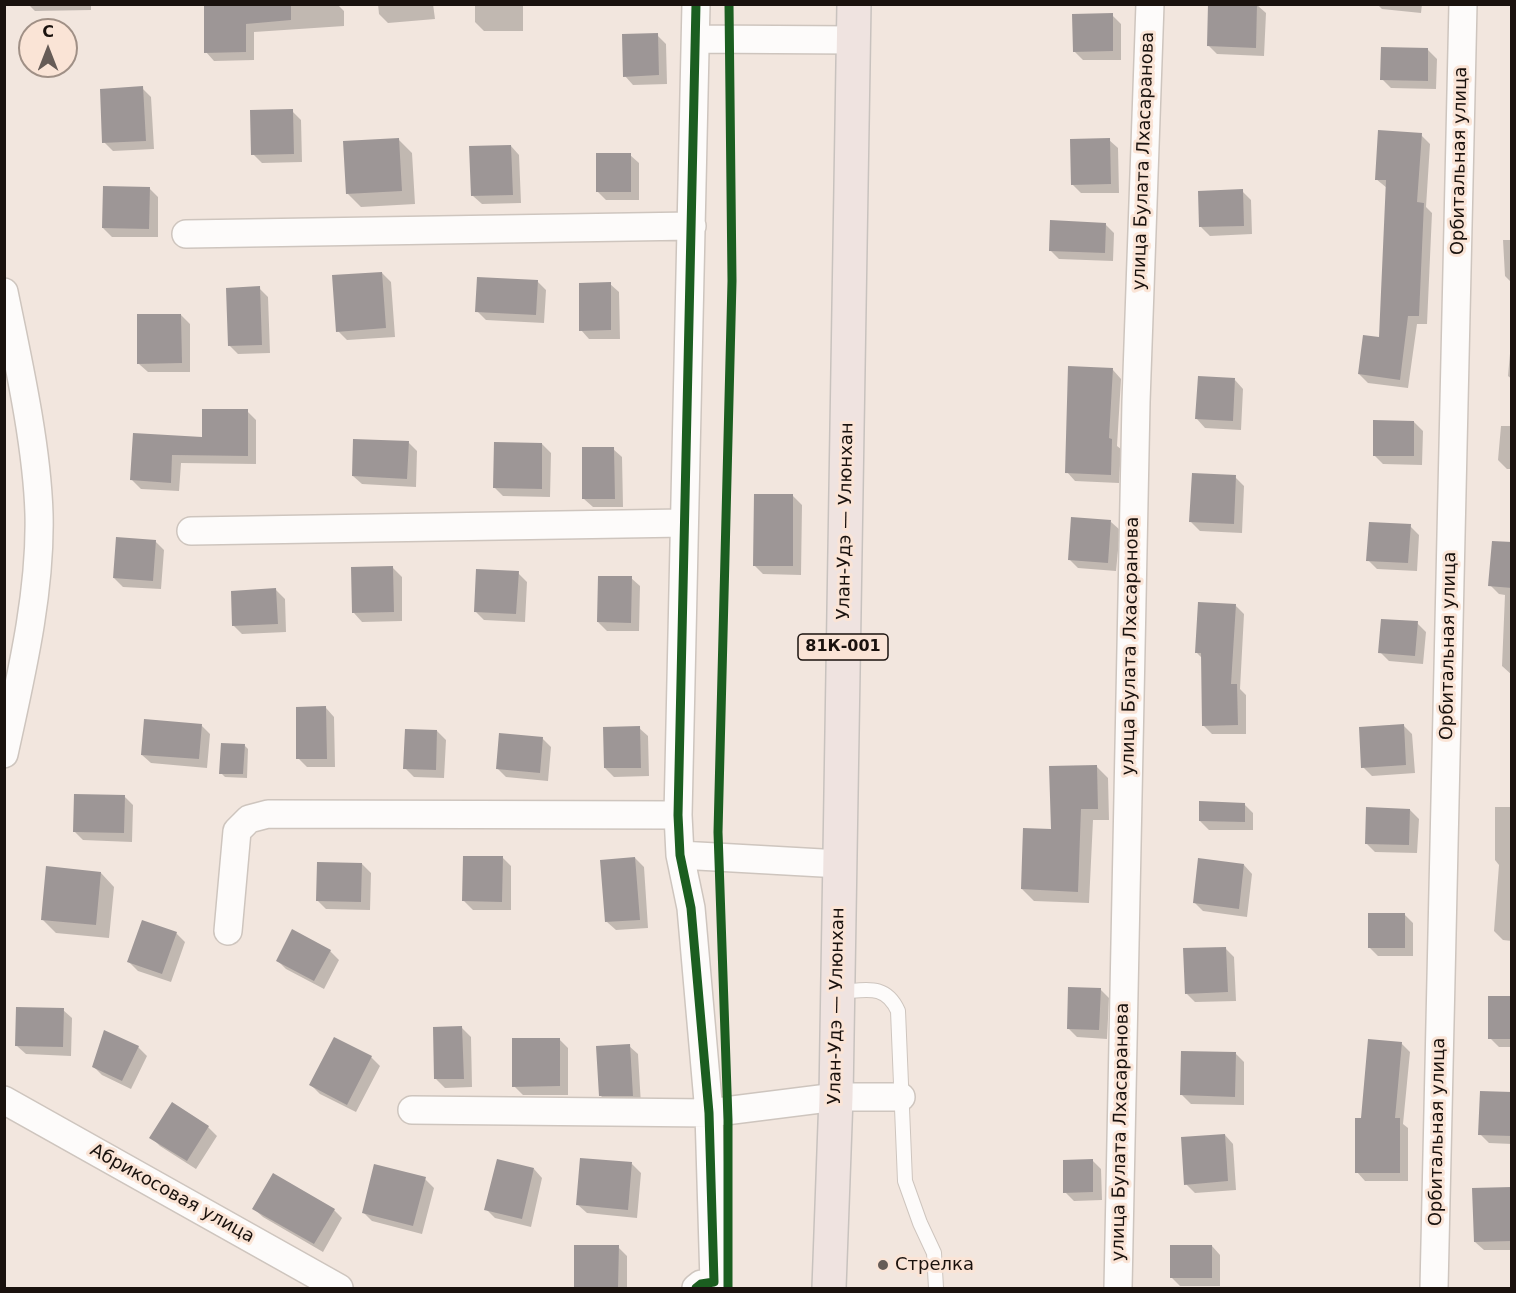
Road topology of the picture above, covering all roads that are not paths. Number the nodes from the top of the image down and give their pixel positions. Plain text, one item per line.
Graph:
1 (696, 4) edge
2 (854, 4) edge
3 (1150, 4) edge
4 (1463, 4) edge
5 (696, 39) junction
6 (854, 40) junction
7 (692, 226) junction
8 (186, 234) dead end
9 (4, 292) edge
10 (684, 523) junction
11 (191, 531) dead end
12 (4, 754) edge
13 (678, 814) junction
14 (680, 855) junction
15 (840, 864) junction
16 (228, 931) dead end
17 (838, 992) junction
18 (836, 1096) junction
19 (902, 1097) junction
20 (4, 1100) edge
21 (412, 1110) dead end
22 (709, 1113) junction
23 (708, 1286) edge
24 (339, 1288) edge
25 (829, 1288) edge
26 (936, 1288) edge
27 (1118, 1288) edge
28 (1434, 1288) edge

1 - 5 street
2 - 6 main road, Улан-Удэ — Улюнхан / 81К-001
3 - 27 street, улица Булата Лхасаранова
4 - 28 street, Орбитальная улица
5 - 6 street
5 - 7 street
6 - 15 main road, Улан-Удэ — Улюнхан / 81К-001
7 - 8 street
7 - 10 street
9 - 12 street
10 - 11 street
10 - 13 street
13 - 14 street
13 - 16 street
14 - 15 street
14 - 22 street
15 - 17 main road, Улан-Удэ — Улюнхан / 81К-001
17 - 18 main road, Улан-Удэ — Улюнхан / 81К-001
17 - 19 lane
18 - 19 street
18 - 22 street
18 - 25 main road, Улан-Удэ — Улюнхан / 81К-001
19 - 26 lane
20 - 24 street, Абрикосовая улица
21 - 22 street
22 - 23 street

